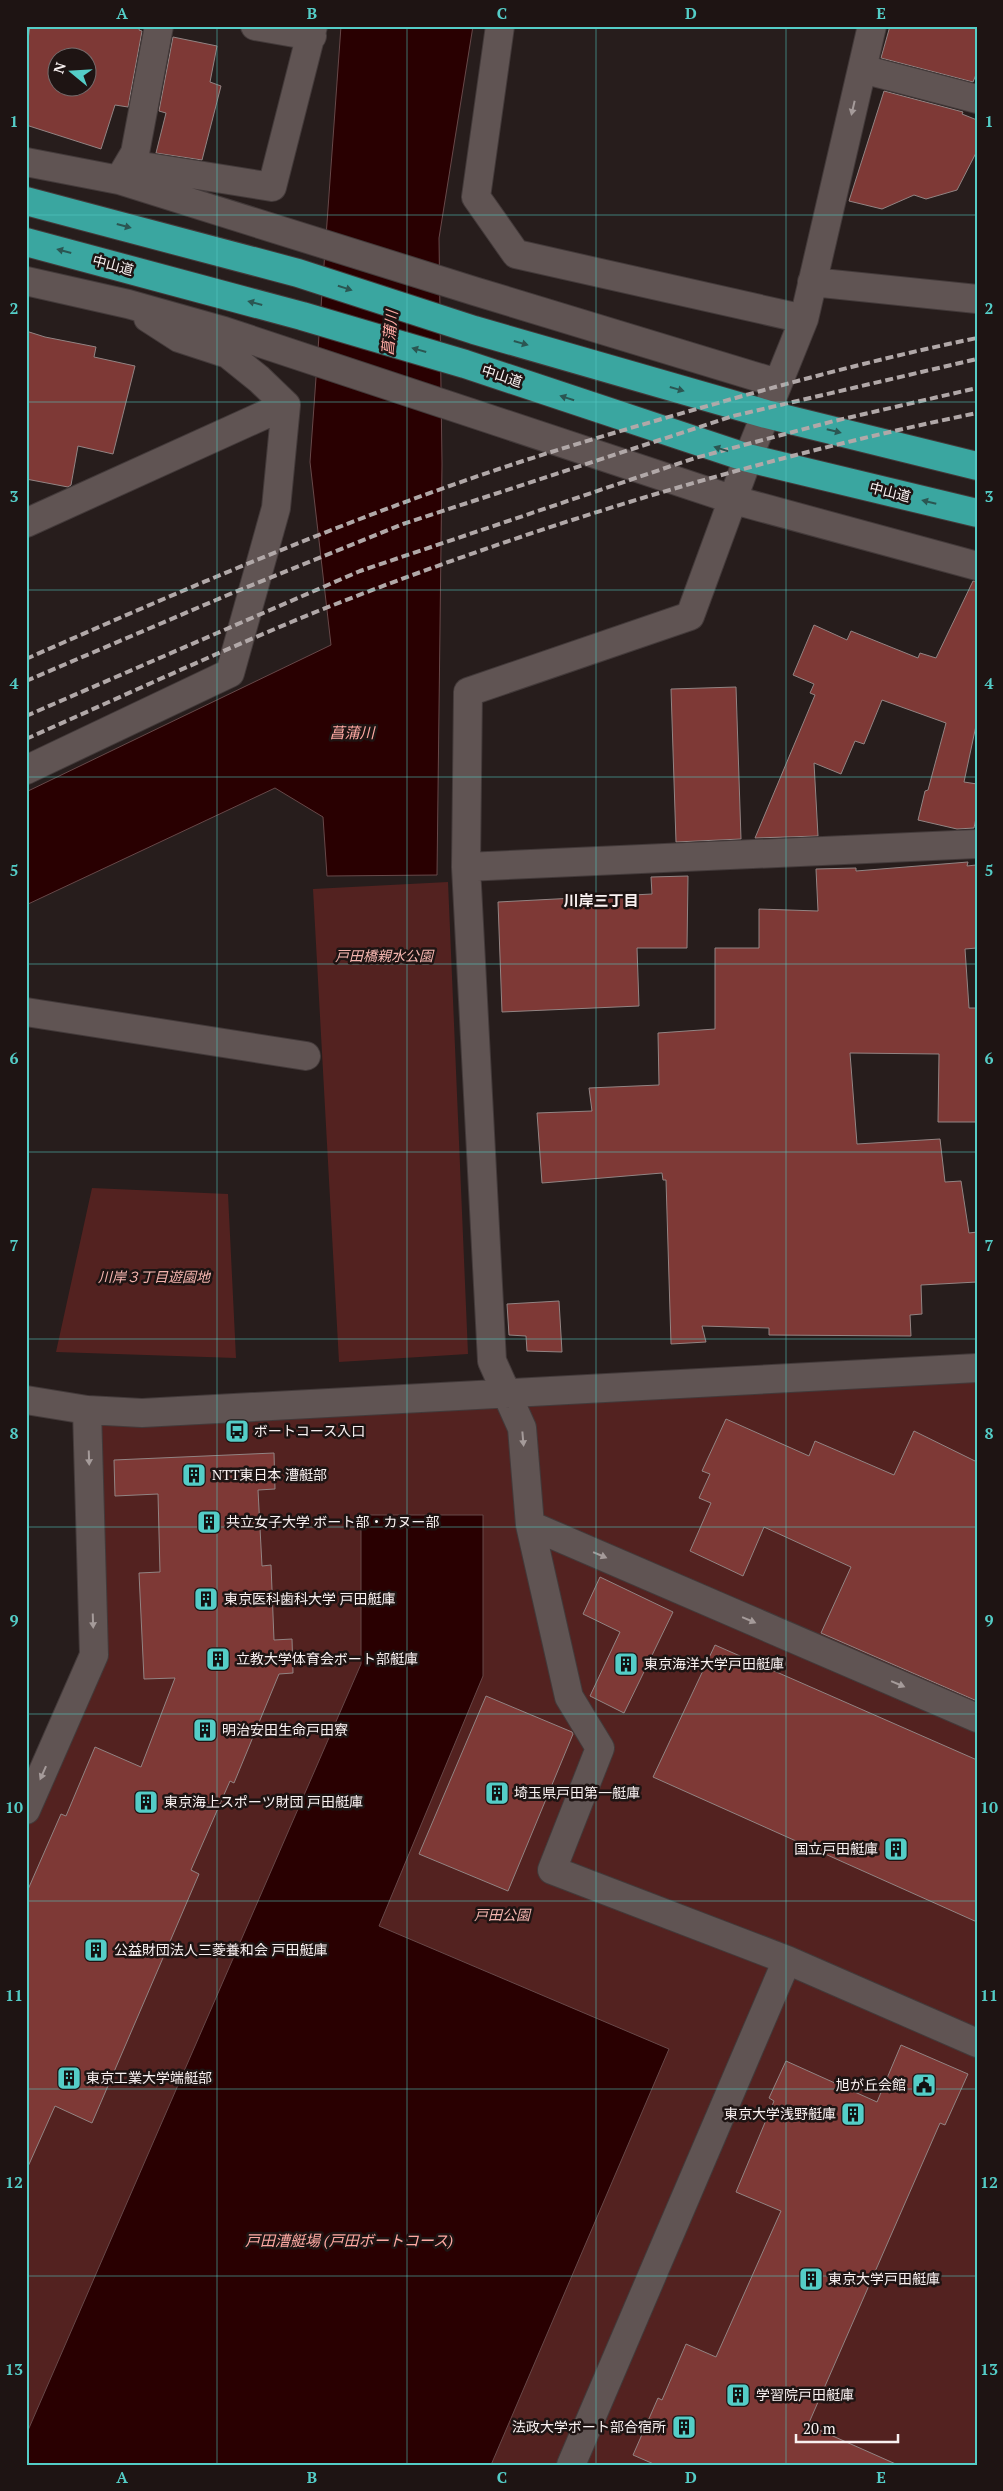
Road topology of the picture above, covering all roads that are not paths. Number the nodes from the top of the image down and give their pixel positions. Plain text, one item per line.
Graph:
1 (159, 26) edge
2 (254, 26) edge
3 (500, 26) edge
4 (872, 26) edge
5 (313, 31) edge
6 (862, 69) junction
7 (977, 99) edge
8 (26, 162) edge
9 (124, 172) junction
10 (26, 201) edge
11 (26, 242) edge
12 (26, 281) edge
13 (812, 282) junction
14 (977, 299) edge
15 (128, 304) junction
16 (804, 319) junction
17 (777, 383) junction
18 (286, 405) junction
19 (766, 414) junction
20 (748, 458) junction
21 (977, 466) edge
22 (734, 500) junction
23 (977, 513) edge
24 (26, 523) edge
25 (977, 566) edge
26 (26, 770) edge
27 (977, 844) edge
28 (466, 867) junction
29 (26, 1012) edge
30 (306, 1056) dead end
31 (977, 1368) edge
32 (506, 1394) junction
33 (26, 1400) edge
34 (87, 1410) junction
35 (530, 1525) junction
36 (977, 1718) edge
37 (26, 1810) edge
38 (787, 1960) junction
39 (977, 2043) edge
40 (570, 2465) edge

1 - 9 street
2 - 5 street
3 - 16 street
4 - 6 street
5 - 9 street
6 - 7 street
6 -> 13 street
8 - 9 street
9 - 17 street
10 -> 19 highway
20 -> 11 highway, 中山道
12 - 15 street
13 - 14 street
13 - 16 street
15 - 18 street
15 - 22 street
16 - 17 street
17 - 19 street
18 - 24 street
18 - 26 street
19 - 20 street
19 -> 21 highway
20 - 22 street
23 -> 20 highway, 中山道
22 - 25 street
22 - 28 street
27 - 28 street
28 - 32 street
29 - 30 street
31 - 32 street
32 - 34 street
32 -> 35 street
33 - 34 street
34 -> 37 street
35 -> 36 street
35 - 38 street
38 - 39 street
38 - 40 street

